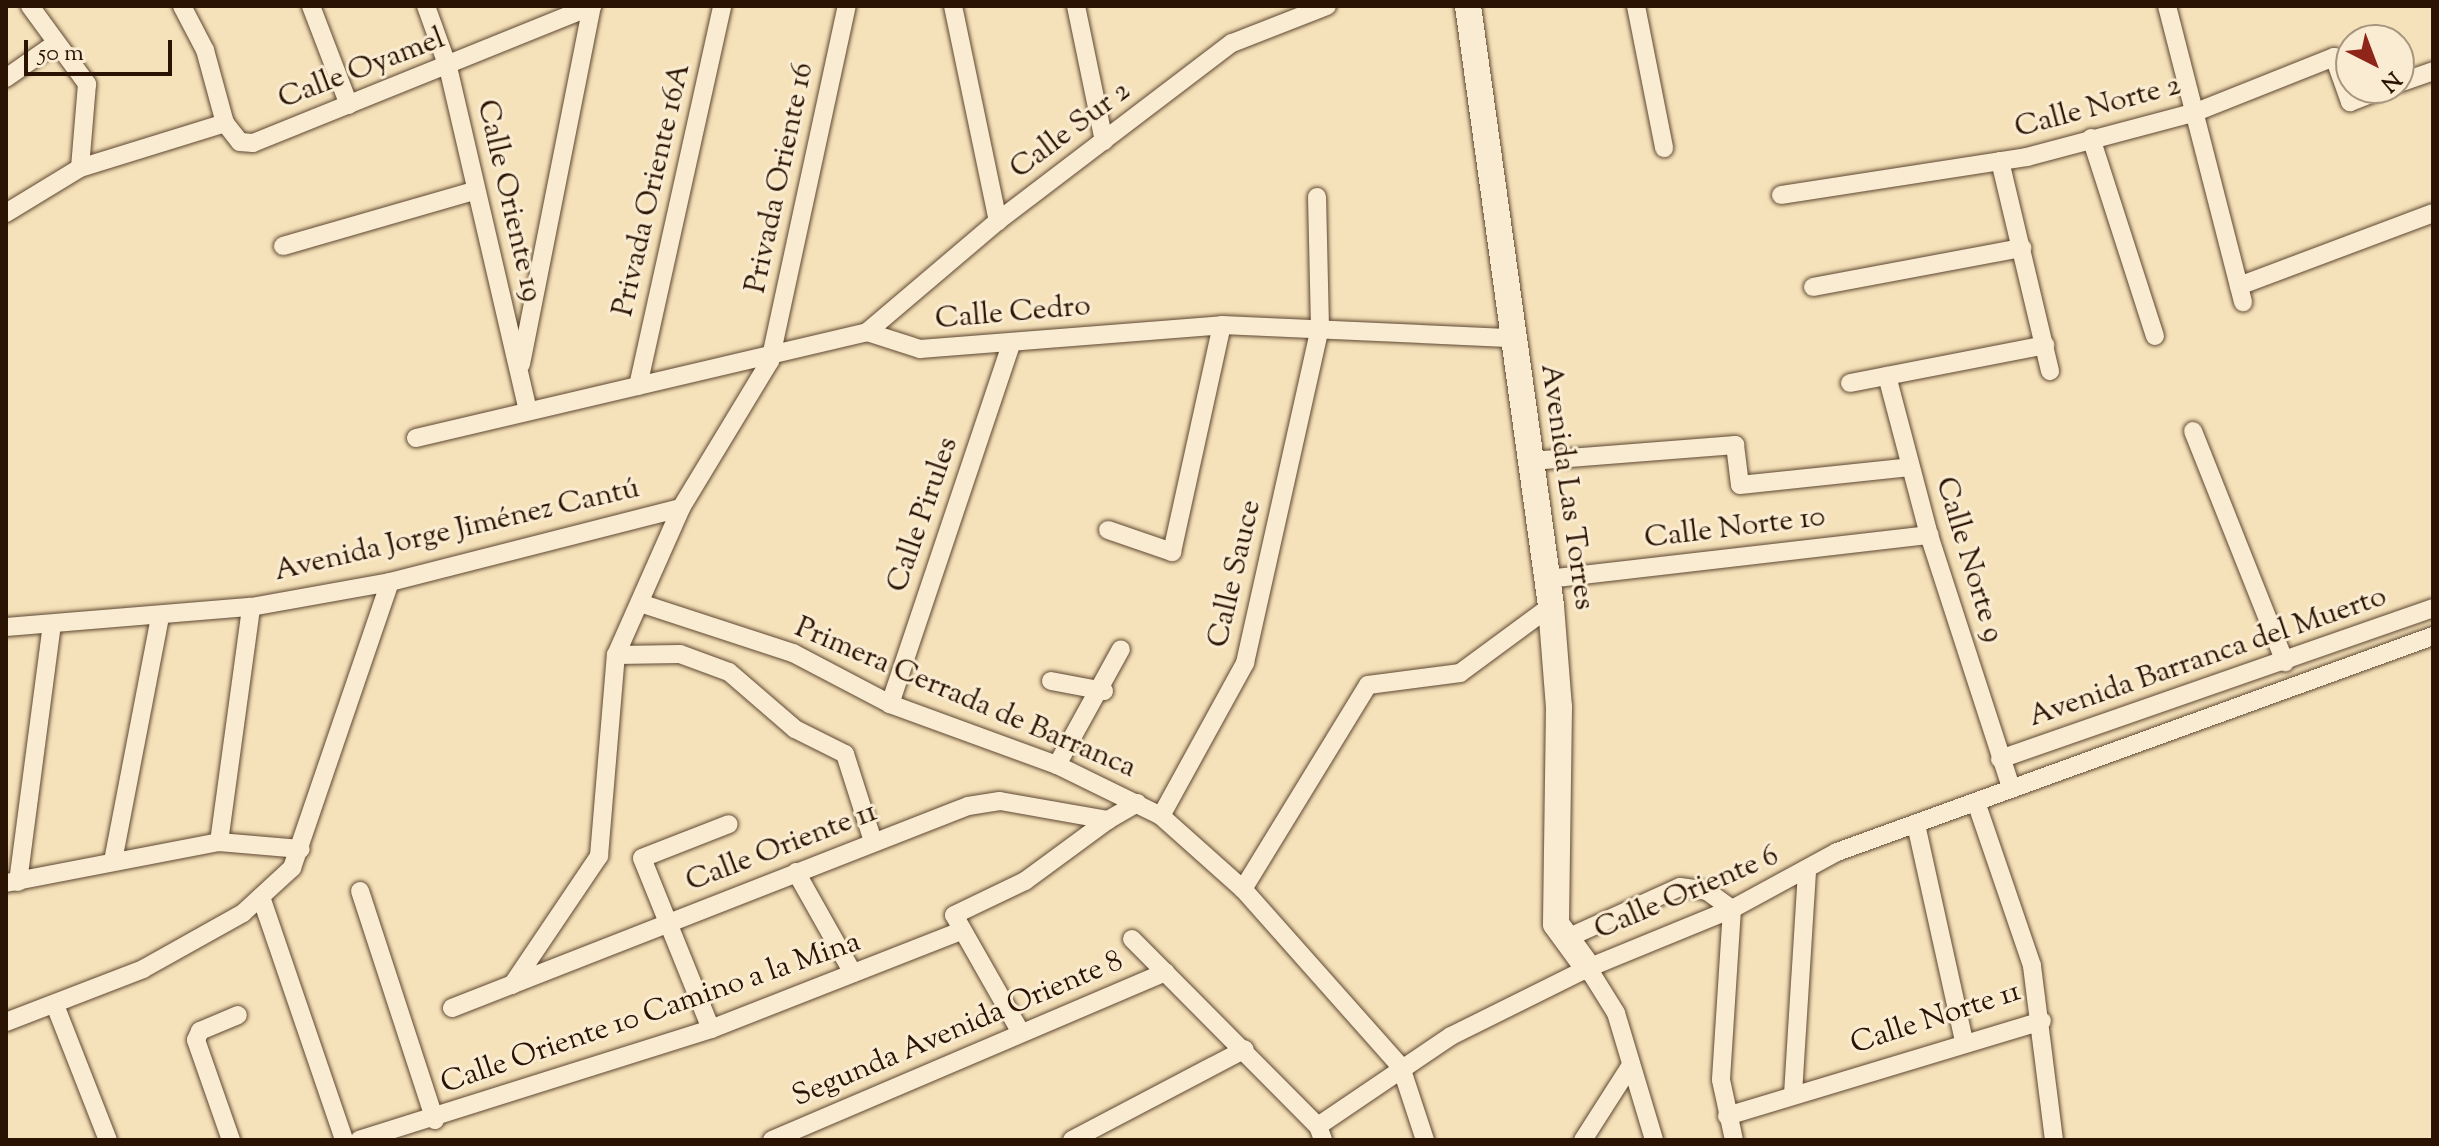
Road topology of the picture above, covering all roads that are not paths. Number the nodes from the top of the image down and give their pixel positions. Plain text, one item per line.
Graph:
1 (30, 6) edge
2 (182, 6) edge
3 (311, 6) edge
4 (426, 6) edge
5 (592, 6) edge
6 (722, 6) edge
7 (847, 6) edge
8 (953, 6) edge
9 (1076, 6) edge
10 (1327, 6) edge
11 (1468, 6) edge
12 (1636, 6) edge
13 (2167, 6) edge
14 (561, 12) edge
15 (56, 43) junction
16 (2335, 60) edge
17 (448, 67) junction
18 (6, 78) edge
19 (349, 105) junction
20 (2196, 112) junction
21 (225, 123) junction
22 (2091, 138) junction
23 (1104, 141) junction
24 (1664, 148) dead end
25 (2000, 161) junction
26 (80, 168) junction
27 (474, 191) junction
28 (1781, 195) dead end
29 (1317, 197) dead end
30 (6, 213) edge
31 (2433, 213) edge
32 (998, 221) junction
33 (283, 246) dead end
34 (2022, 248) junction
35 (1813, 287) dead end
36 (1222, 325) junction
37 (1320, 328) junction
38 (867, 332) junction
39 (2155, 336) dead end
40 (1513, 338) junction
41 (1011, 344) junction
42 (2045, 345) junction
43 (770, 361) junction
44 (520, 371) junction
45 (2050, 371) dead end
46 (1887, 376) junction
47 (1850, 383) dead end
48 (638, 386) junction
49 (528, 410) junction
50 (2193, 431) dead end
51 (416, 438) dead end
52 (1531, 461) junction
53 (1910, 467) junction
54 (681, 508) junction
55 (1108, 530) dead end
56 (1929, 535) junction
57 (1548, 579) junction
58 (390, 582) junction
59 (643, 604) junction
60 (1551, 606) junction
61 (251, 607) junction
62 (2433, 608) edge
63 (2413, 616) junction
64 (160, 617) junction
65 (52, 624) junction
66 (6, 627) edge
67 (2427, 639) edge
68 (1121, 649) dead end
69 (616, 655) junction
70 (2285, 662) junction
71 (1051, 681) dead end
72 (1104, 691) junction
73 (890, 704) junction
74 (2106, 727) junction
75 (2097, 758) junction
76 (2000, 759) junction
77 (1057, 765) junction
78 (2011, 788) junction
79 (1976, 802) junction
80 (1137, 803) junction
81 (1161, 816) junction
82 (1108, 820) junction
83 (729, 824) dead end
84 (1917, 829) junction
85 (873, 841) junction
86 (219, 842) junction
87 (301, 849) junction
88 (113, 861) junction
89 (796, 872) junction
90 (1807, 873) junction
91 (12, 882) edge
92 (1243, 889) junction
93 (360, 891) dead end
94 (261, 897) junction
95 (1732, 909) junction
96 (666, 923) junction
97 (959, 932) junction
98 (1132, 939) dead end
99 (1563, 940) junction
100 (1588, 968) junction
101 (1166, 972) junction
102 (853, 973) junction
103 (512, 985) junction
104 (55, 1005) junction
105 (452, 1008) dead end
106 (238, 1015) dead end
107 (2042, 1021) junction
108 (6, 1022) edge
109 (711, 1029) junction
110 (1020, 1031) junction
111 (1964, 1041) junction
112 (1245, 1049) junction
113 (1631, 1065) junction
114 (1401, 1067) junction
115 (1793, 1094) junction
116 (1727, 1116) junction
117 (435, 1120) junction
118 (1321, 1133) edge
119 (108, 1140) edge
120 (231, 1140) edge
121 (344, 1140) edge
122 (359, 1140) edge
123 (772, 1140) edge
124 (1072, 1140) edge
125 (1425, 1140) edge
126 (1583, 1140) edge
127 (1654, 1140) edge
128 (1734, 1140) edge
129 (2054, 1140) edge

1 - 15 street
2 - 21 street
3 - 19 street
4 - 17 street, Calle Oriente 19
5 - 14 street, Calle Oyamel
5 - 44 street
6 - 48 street, Privada Oriente 16A
7 - 43 street, Privada Oriente 16
8 - 32 street
9 - 23 street
10 - 23 street, Calle Sur 2
11 - 40 main road, Avenida Las Torres
12 - 24 street
13 - 20 street
14 - 17 street, Calle Oyamel
15 - 18 street
15 - 26 street
16 - 20 street, Calle Norte 2
17 - 19 street, Calle Oyamel
17 - 27 street, Calle Oriente 19
19 - 21 street, Calle Oyamel
20 - 22 street, Calle Norte 2
20 - 31 street
21 - 26 street
22 - 25 street, Calle Norte 2
22 - 39 street
23 - 32 street, Calle Sur 2
25 - 28 street, Calle Norte 2
25 - 34 street
26 - 30 street
27 - 33 street
27 - 44 street, Calle Oriente 19
29 - 37 street, Calle Sauce
32 - 38 street, Calle Sur 2
34 - 35 street
34 - 42 street
36 - 37 street, Calle Cedro
36 - 41 street, Calle Cedro
36 - 55 street
37 - 40 street, Calle Cedro
37 - 81 street, Calle Sauce
38 - 41 street, Calle Cedro
38 - 43 street
40 - 52 main road, Avenida Las Torres
41 - 73 street, Calle Pirules
42 - 45 street
42 - 46 street
43 - 48 street
43 - 54 street, Privada Oriente 16
44 - 49 street, Calle Oriente 19
46 - 47 street
46 - 53 street, Calle Norte 9
48 - 49 street
49 - 51 street
50 - 70 street
52 - 53 street
52 - 57 main road, Avenida Las Torres
53 - 56 street, Calle Norte 9
54 - 58 street, Avenida Jorge Jiménez Cantú
54 - 59 street, Privada Oriente 16
56 - 57 street, Calle Norte 10
56 - 76 street, Calle Norte 9
57 - 60 main road, Avenida Las Torres
58 - 61 street, Avenida Jorge Jiménez Cantú
58 - 87 street
59 - 69 street, Privada Oriente 16
59 - 73 street, Primera Cerrada de Barranca
60 - 92 street
60 - 99 main road, Avenida Las Torres
61 - 64 street, Avenida Jorge Jiménez Cantú
61 - 86 street
62 - 63 street, Avenida Barranca del Muerto
63 - 67 street
63 - 70 street, Avenida Barranca del Muerto
64 - 65 street, Avenida Jorge Jiménez Cantú
64 - 88 street
65 - 66 street, Avenida Jorge Jiménez Cantú
65 - 91 street
67 - 75 street, Calle Oriente 6
68 - 72 street
69 - 85 street
69 - 103 street
70 - 74 street, Avenida Barranca del Muerto
71 - 72 street
72 - 77 street
73 - 77 street, Primera Cerrada de Barranca
74 - 75 street
74 - 76 street, Avenida Barranca del Muerto
75 - 78 street, Calle Oriente 6
76 - 78 street, Calle Norte 9
77 - 80 street, Primera Cerrada de Barranca
78 - 79 street, Calle Oriente 6
79 - 84 street, Calle Oriente 6
79 - 107 street, Calle Norte 11
80 - 81 street, Primera Cerrada de Barranca
80 - 82 street
81 - 92 street, Primera Cerrada de Barranca
82 - 85 street, Calle Oriente 11
82 - 97 street
83 - 96 street
84 - 90 street, Calle Oriente 6
84 - 111 street
85 - 89 street, Calle Oriente 11
86 - 87 street
86 - 88 street
87 - 94 street
88 - 91 street
89 - 96 street, Calle Oriente 11
89 - 102 street
90 - 95 street, Calle Oriente 6
90 - 115 street
92 - 114 street, Primera Cerrada de Barranca
93 - 117 street
94 - 104 street
94 - 121 street
95 - 99 street
95 - 100 street, Calle Oriente 6
95 - 116 street
96 - 103 street, Calle Oriente 11
96 - 109 street
97 - 102 street, Calle Oriente 10 Camino a la Mina
97 - 110 street
98 - 101 street
99 - 100 main road
100 - 113 street
100 - 114 street, Calle Oriente 6
101 - 110 street, Segunda Avenida Oriente 8
101 - 112 street
102 - 109 street, Calle Oriente 10 Camino a la Mina
103 - 105 street, Calle Oriente 11
104 - 108 street
104 - 119 street
106 - 120 street
107 - 111 street, Calle Norte 11
107 - 129 street
109 - 117 street, Calle Oriente 10 Camino a la Mina
110 - 123 street, Segunda Avenida Oriente 8
111 - 115 street, Calle Norte 11
112 - 118 street
112 - 124 street
113 - 126 street
113 - 127 street
114 - 118 street, Calle Oriente 6
114 - 125 street
115 - 116 street, Calle Norte 11
116 - 128 street
117 - 122 street, Calle Oriente 10 Camino a la Mina

